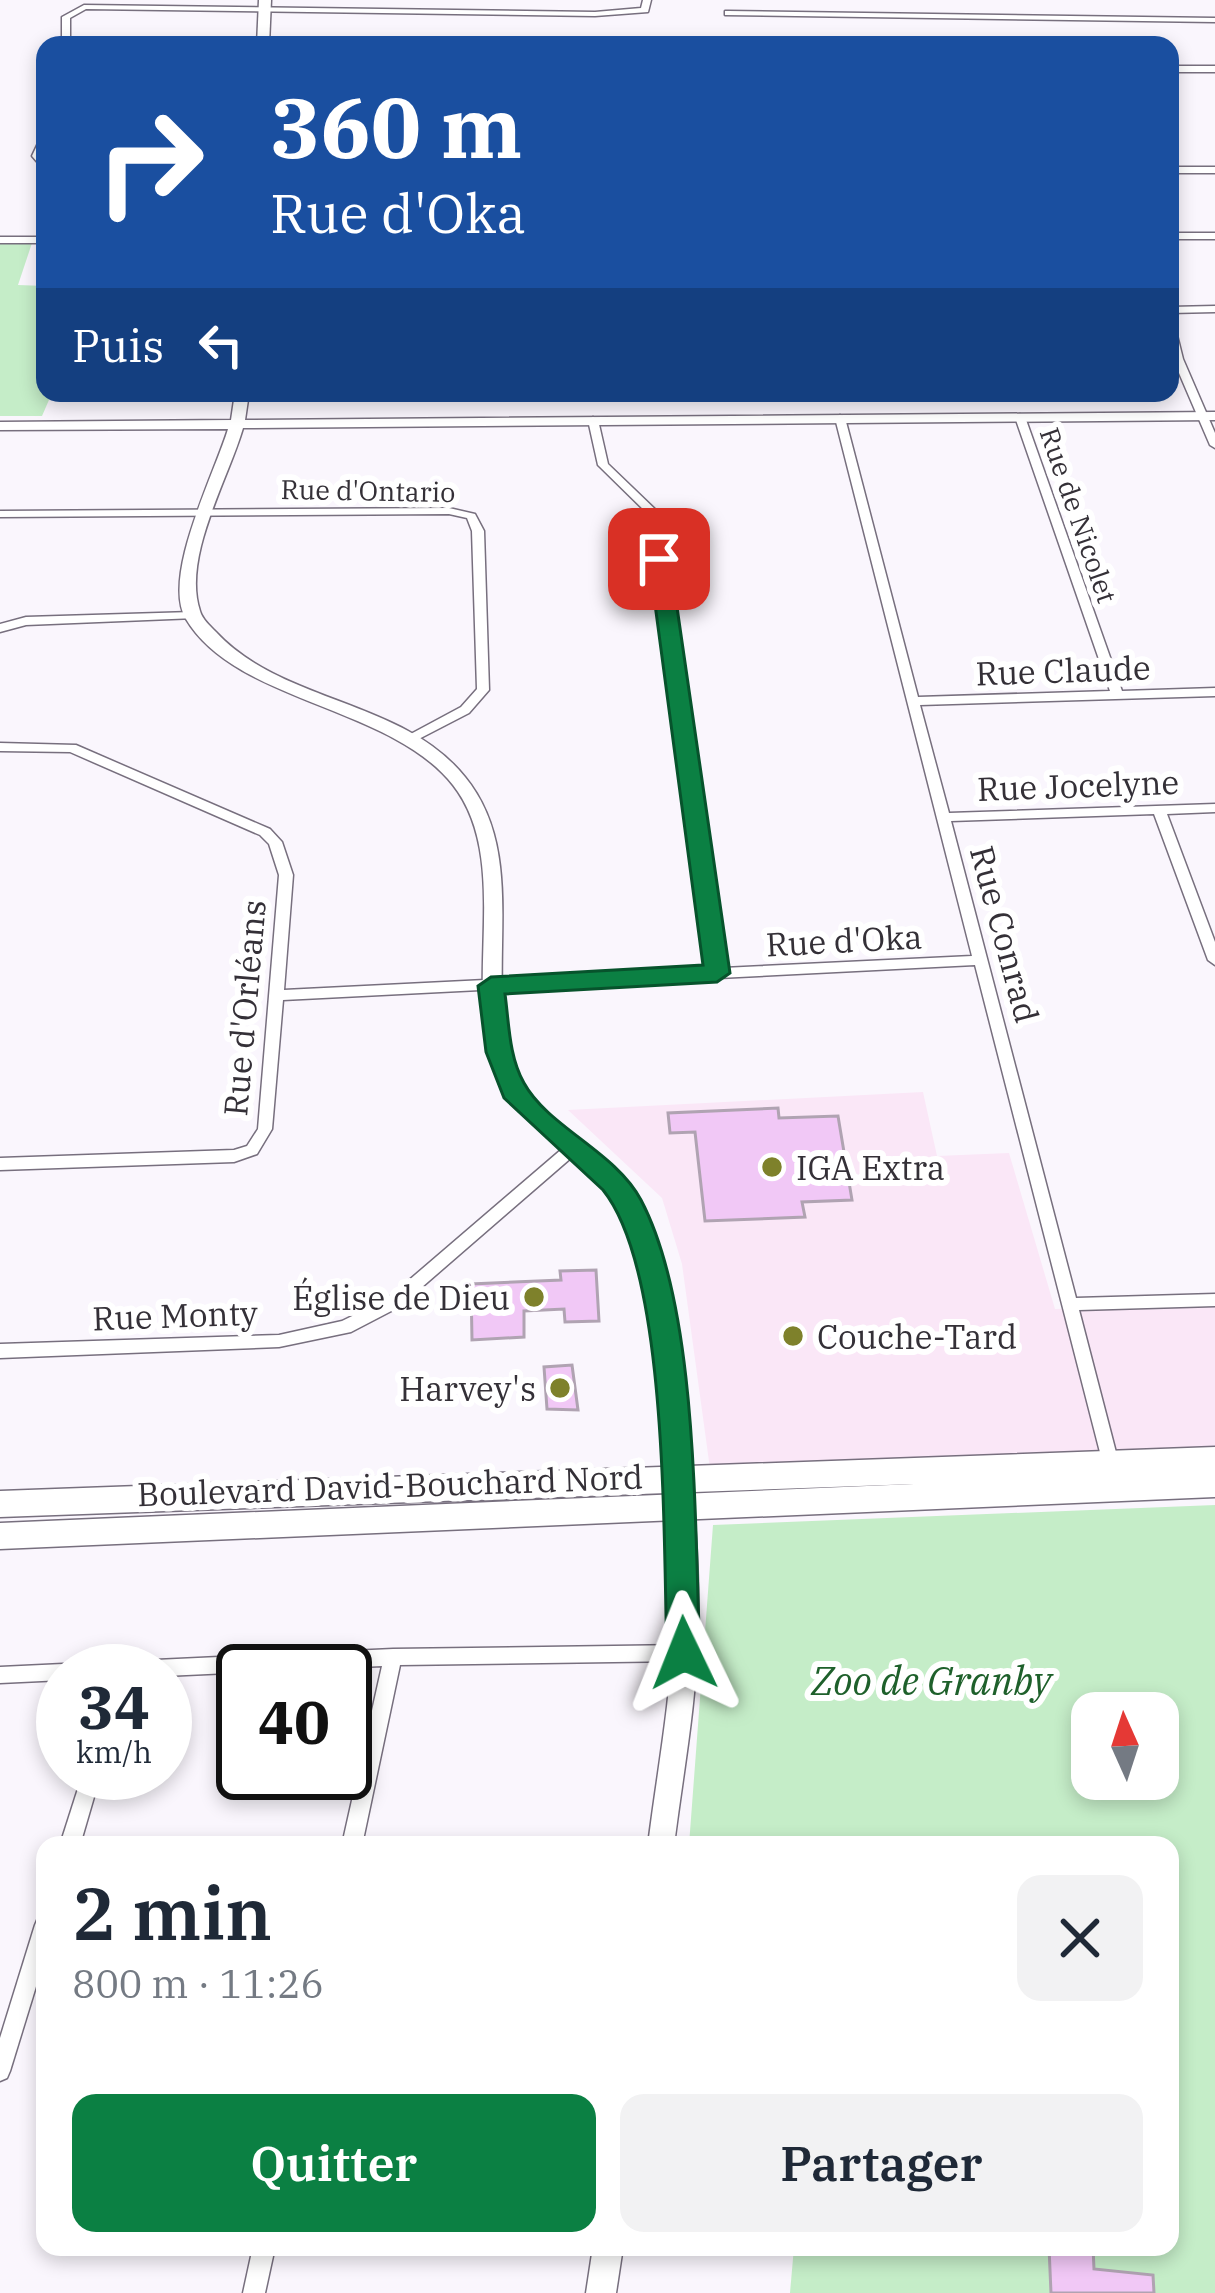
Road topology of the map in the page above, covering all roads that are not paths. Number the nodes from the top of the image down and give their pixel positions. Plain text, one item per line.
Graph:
1 (647, 0) edge
2 (753, 0) edge
3 (1048, 0) edge
4 (265, 5) edge
5 (728, 14) dead end
6 (757, 14) junction
7 (1052, 17) junction
8 (1215, 20) edge
9 (66, 36) edge
10 (263, 36) edge
11 (1179, 69) edge
12 (1215, 69) edge
13 (1179, 170) edge
14 (1215, 170) edge
15 (1179, 236) edge
16 (1215, 236) edge
17 (0, 240) edge
18 (36, 240) edge
19 (1215, 309) edge
20 (1179, 310) edge
21 (1179, 348) edge
22 (241, 402) edge
23 (1208, 416) edge
24 (1020, 417) junction
25 (840, 418) junction
26 (592, 420) junction
27 (240, 422) junction
28 (0, 426) edge
29 (1215, 445) edge
30 (207, 513) junction
31 (0, 514) edge
32 (192, 616) junction
33 (0, 628) edge
34 (1215, 692) edge
35 (1117, 695) junction
36 (914, 701) junction
37 (411, 739) junction
38 (0, 747) edge
39 (1215, 808) edge
40 (1160, 810) junction
41 (944, 817) junction
42 (981, 960) junction
43 (1215, 960) edge
44 (717, 973) junction
45 (491, 986) junction
46 (279, 995) junction
47 (574, 1147) junction
48 (0, 1164) edge
49 (1215, 1300) edge
50 (1070, 1304) junction
51 (0, 1351) edge
52 (1215, 1460) edge
53 (1112, 1464) junction
54 (1215, 1484) edge
55 (679, 1495) junction
56 (0, 1504) edge
57 (0, 1536) edge
58 (684, 1653) junction
59 (393, 1657) junction
60 (192, 1667) edge
61 (36, 1673) edge
62 (0, 1675) edge
63 (84, 1800) edge
64 (73, 1836) edge
65 (354, 1836) edge
66 (662, 1836) edge
67 (36, 1954) edge
68 (0, 2071) edge
69 (262, 2256) edge
70 (607, 2256) edge
71 (254, 2293) edge
72 (601, 2293) edge

1 - 4 street
2 - 6 street
3 - 7 street
4 - 9 street
4 - 10 street
5 - 6 street
6 - 7 street
7 - 8 street
11 - 12 street
13 - 14 street
15 - 16 street
17 - 18 street
19 - 20 street
21 - 23 street
22 - 27 street
23 - 24 street
23 - 29 street
24 - 25 street
24 - 35 street, Rue de Nicolet
25 - 26 street
25 - 36 street, Rue Conrad
26 - 27 street
26 - 44 street
27 - 28 street
27 - 30 street
30 - 31 street, Rue d'Ontario
30 - 32 street
30 - 37 street, Rue d'Ontario
32 - 33 street
32 - 37 street
34 - 35 street, Rue Claude
35 - 36 street, Rue Claude
36 - 41 street, Rue Conrad
37 - 45 street
38 - 46 street, Rue d'Orléans
39 - 40 street, Rue Jocelyne
40 - 41 street, Rue Jocelyne
40 - 43 street
41 - 42 street, Rue Conrad
42 - 44 street, Rue d'Oka
42 - 50 street, Rue Conrad
44 - 45 street, Rue d'Oka
45 - 46 street, Rue d'Oka
45 - 47 street
46 - 48 street, Rue d'Orléans
47 - 51 street, Rue Monty
47 - 55 street
49 - 50 street
50 - 53 street, Rue Conrad
52 - 53 highway, Boulevard David-Bouchard Nord
53 - 55 highway, Boulevard David-Bouchard Nord
54 - 55 highway, Boulevard David-Bouchard Nord
55 - 56 highway, Boulevard David-Bouchard Nord
55 - 57 highway, Boulevard David-Bouchard Nord
55 - 58 street
58 - 59 street
58 - 66 street
59 - 60 street
59 - 65 street
61 - 62 street
63 - 64 street
67 - 68 street
69 - 71 street
70 - 72 street

